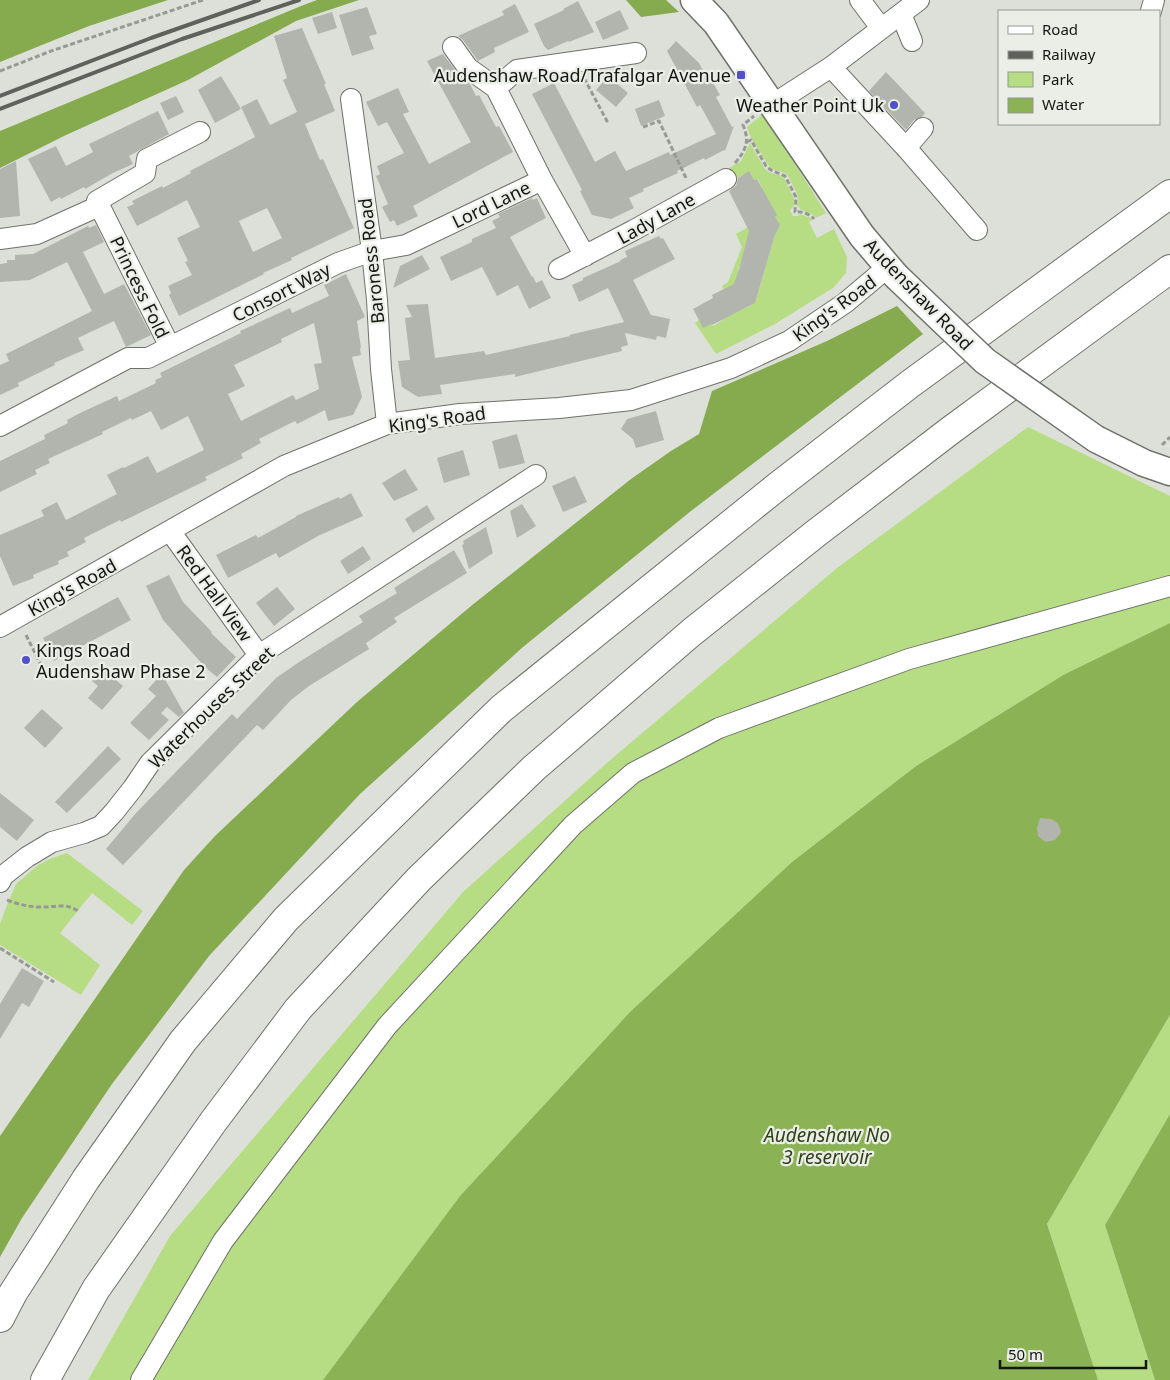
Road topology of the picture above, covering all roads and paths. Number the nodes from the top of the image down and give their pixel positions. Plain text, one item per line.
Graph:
1 (203, 0) edge
2 (694, 0) edge
3 (860, 0) edge
4 (919, 0) edge
5 (901, 14) junction
6 (881, 28) junction
7 (912, 41) dead end
8 (453, 46) dead end
9 (636, 53) dead end
10 (576, 62) junction
11 (830, 67) junction
12 (0, 71) edge
13 (496, 88) junction
14 (351, 98) dead end
15 (772, 105) junction
16 (608, 123) dead end
17 (643, 128) dead end
18 (923, 128) dead end
19 (200, 132) dead end
20 (747, 142) junction
21 (906, 148) junction
22 (727, 172) joint
23 (542, 180) junction
24 (1170, 194) edge
25 (695, 196) junction
26 (98, 203) junction
27 (814, 219) dead end
28 (977, 230) dead end
29 (0, 239) edge
30 (372, 251) junction
31 (584, 256) junction
32 (559, 269) dead end
33 (1170, 270) edge
34 (892, 272) junction
35 (192, 337) joint
36 (170, 347) junction
37 (387, 424) junction
38 (0, 426) edge
39 (1170, 472) edge
40 (536, 475) dead end
41 (170, 531) junction
42 (1170, 586) edge
43 (8, 622) edge
44 (259, 655) junction
45 (48, 679) dead end
46 (1, 877) edge
47 (0, 897) edge
48 (78, 910) dead end
49 (0, 948) edge
50 (54, 982) dead end
51 (0, 1318) edge
52 (45, 1380) edge
53 (141, 1380) edge

1 - 12 path
2 - 15 main road, Audenshaw Road
3 - 6 street
4 - 5 street
5 - 6 street
5 - 7 street
6 - 11 street
8 - 13 street, Lord Lane
9 - 10 street
10 - 13 street
10 - 16 path
11 - 15 street
11 - 21 street
13 - 23 street, Lord Lane
14 - 30 street, Baroness Road
15 - 20 path
15 - 34 main road, Audenshaw Road
17 - 25 path
18 - 21 street
19 - 26 street
20 - 22 path
20 - 27 path
21 - 28 street
22 - 25 street, Lady Lane
23 - 30 street, Lord Lane
23 - 31 street
24 - 51 highway
25 - 31 street, Lady Lane
26 - 29 street
26 - 36 street, Princess Fold
30 - 35 street, Consort Way
30 - 37 street, Baroness Road
31 - 32 street, Lady Lane
33 - 52 highway
34 - 37 street, King's Road
34 - 39 main road, Audenshaw Road, bridge
35 - 36 street, Princess Fold
36 - 38 street
37 - 41 street, King's Road
40 - 44 street, Waterhouses Street
41 - 43 street, King's Road
41 - 44 street, Red Hall View
42 - 53 street
43 - 45 path
44 - 46 street, Waterhouses Street
47 - 48 path
49 - 50 path

